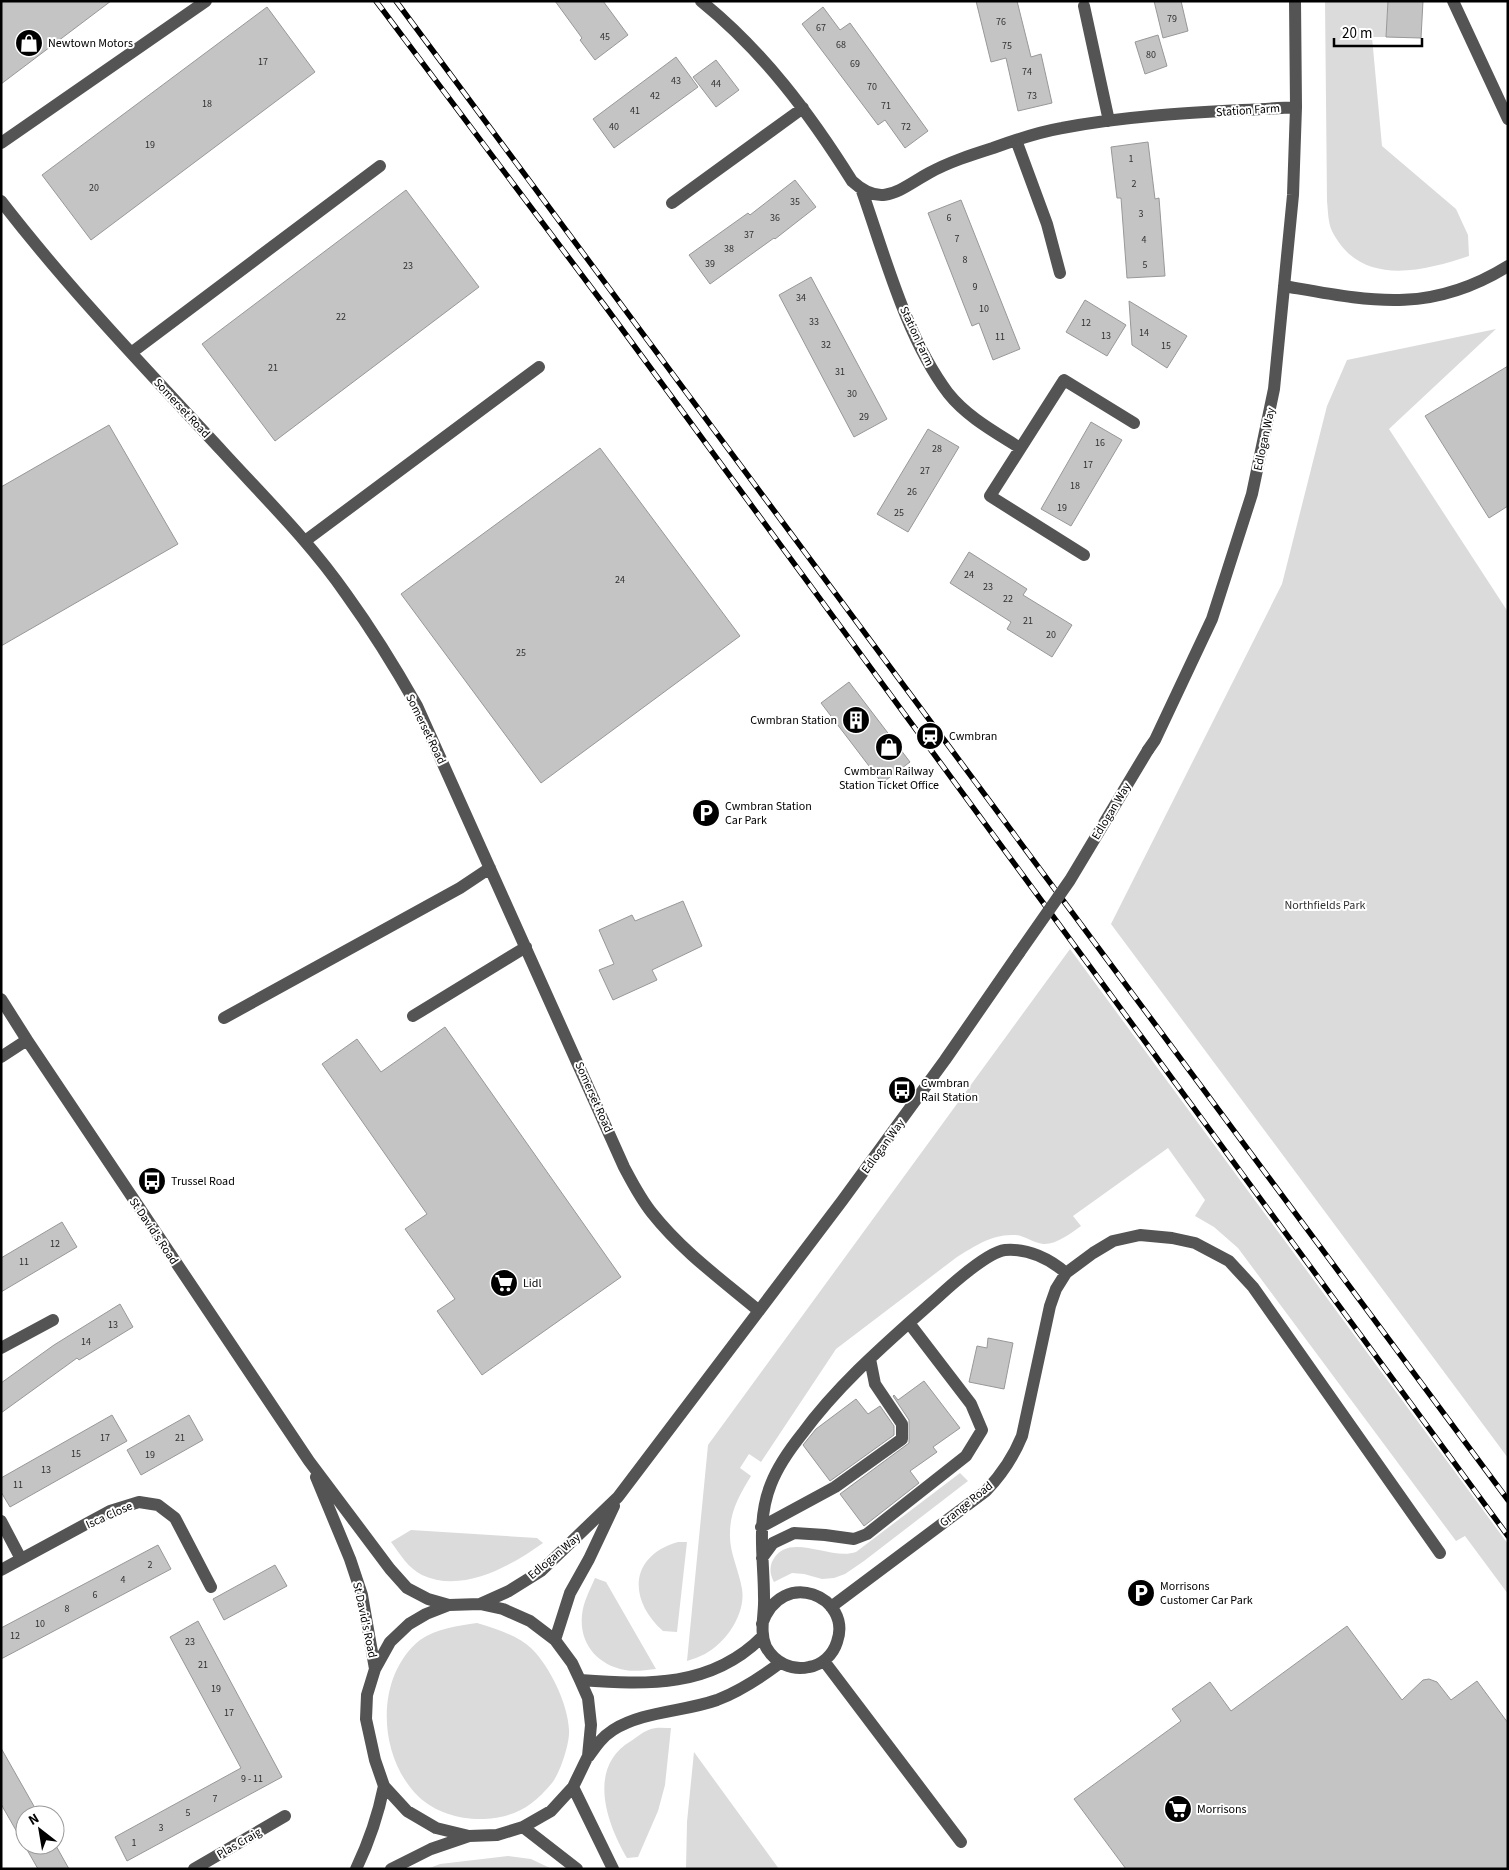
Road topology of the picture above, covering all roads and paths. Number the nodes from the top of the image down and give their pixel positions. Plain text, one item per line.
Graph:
1 (206, 1) edge
2 (701, 1) edge
3 (1294, 1) edge
4 (1453, 1) edge
5 (1084, 6) dead end
6 (1296, 107) junction
7 (803, 108) junction
8 (1508, 119) edge
9 (1109, 121) junction
10 (1016, 140) junction
11 (1, 143) edge
12 (380, 166) dead end
13 (862, 191) junction
14 (1, 200) edge
15 (672, 203) dead end
16 (1508, 266) edge
17 (1060, 272) dead end
18 (1284, 286) junction
19 (131, 353) junction
20 (538, 367) dead end
21 (1134, 423) dead end
22 (1020, 448) junction
23 (305, 541) junction
24 (1084, 555) dead end
25 (490, 868) junction
26 (526, 947) junction
27 (1, 999) edge
28 (413, 1016) dead end
29 (224, 1018) dead end
30 (26, 1040) junction
31 (1, 1057) edge
32 (1066, 1273) junction
33 (759, 1311) junction
34 (53, 1320) dead end
35 (909, 1323) junction
36 (1, 1348) edge
37 (870, 1359) junction
38 (309, 1461) junction
39 (618, 1497) junction
40 (1, 1521) edge
41 (761, 1527) junction
42 (1440, 1553) dead end
43 (21, 1558) junction
44 (762, 1558) junction
45 (1, 1570) edge
46 (211, 1587) dead end
47 (480, 1604) junction
48 (449, 1605) junction
49 (831, 1607) junction
50 (762, 1630) junction
51 (555, 1640) junction
52 (824, 1660) junction
53 (780, 1663) junction
54 (375, 1669) junction
55 (580, 1680) junction
56 (588, 1756) junction
57 (384, 1786) junction
58 (573, 1787) junction
59 (285, 1816) dead end
60 (523, 1827) junction
61 (469, 1836) junction
62 (961, 1842) dead end
63 (194, 1869) edge
64 (356, 1869) edge
65 (391, 1869) edge
66 (577, 1869) edge
67 (612, 1869) edge

1 - 11 street
2 - 7 street, Station Farm
3 - 6 street, Edlogan Way
4 - 8 street
5 - 9 street
6 - 9 street, Station Farm
6 - 18 street, Edlogan Way
7 - 13 street, Station Farm
7 - 15 street
9 - 10 street, Station Farm
10 - 13 street, Station Farm
10 - 17 street
12 - 19 street
13 - 22 street, Station Farm
14 - 19 street, Somerset Road
16 - 18 street
18 - 33 street, Edlogan Way, bridge
19 - 23 street, Somerset Road
20 - 23 street
21 - 22 street
22 - 24 street
23 - 25 street, Somerset Road
25 - 26 street, Somerset Road
25 - 29 street
26 - 28 street
26 - 33 street, Somerset Road
27 - 30 street, St David's Road
30 - 31 street
30 - 38 street, St David's Road
32 - 35 street
32 - 42 street
32 - 49 street, Grange Road
33 - 39 street, Edlogan Way
34 - 36 street
35 - 37 street
35 - 44 street
37 - 41 street
37 - 41 street
38 - 48 street, St David's Road
38 - 54 street, St David's Road
39 - 47 street, Edlogan Way
39 - 51 street, Edlogan Way
40 - 43 street
41 - 44 street
43 - 45 street, Isca Close
43 - 46 street, Isca Close
44 - 50 street
47 - 48 street, St David's Road
47 - 51 street, St David's Road
48 - 54 street, St David's Road
49 - 50 street
49 - 52 street
50 - 53 street
50 - 55 street
51 - 55 street, St David's Road
52 - 53 street
52 - 62 street
53 - 56 street
54 - 57 street, St David's Road
55 - 56 street, St David's Road
56 - 58 street, St David's Road
57 - 61 street, St David's Road
57 - 64 street
58 - 60 street, St David's Road
58 - 67 street
59 - 63 street, Plas Craig
60 - 61 street, St David's Road
60 - 66 street
61 - 65 street

